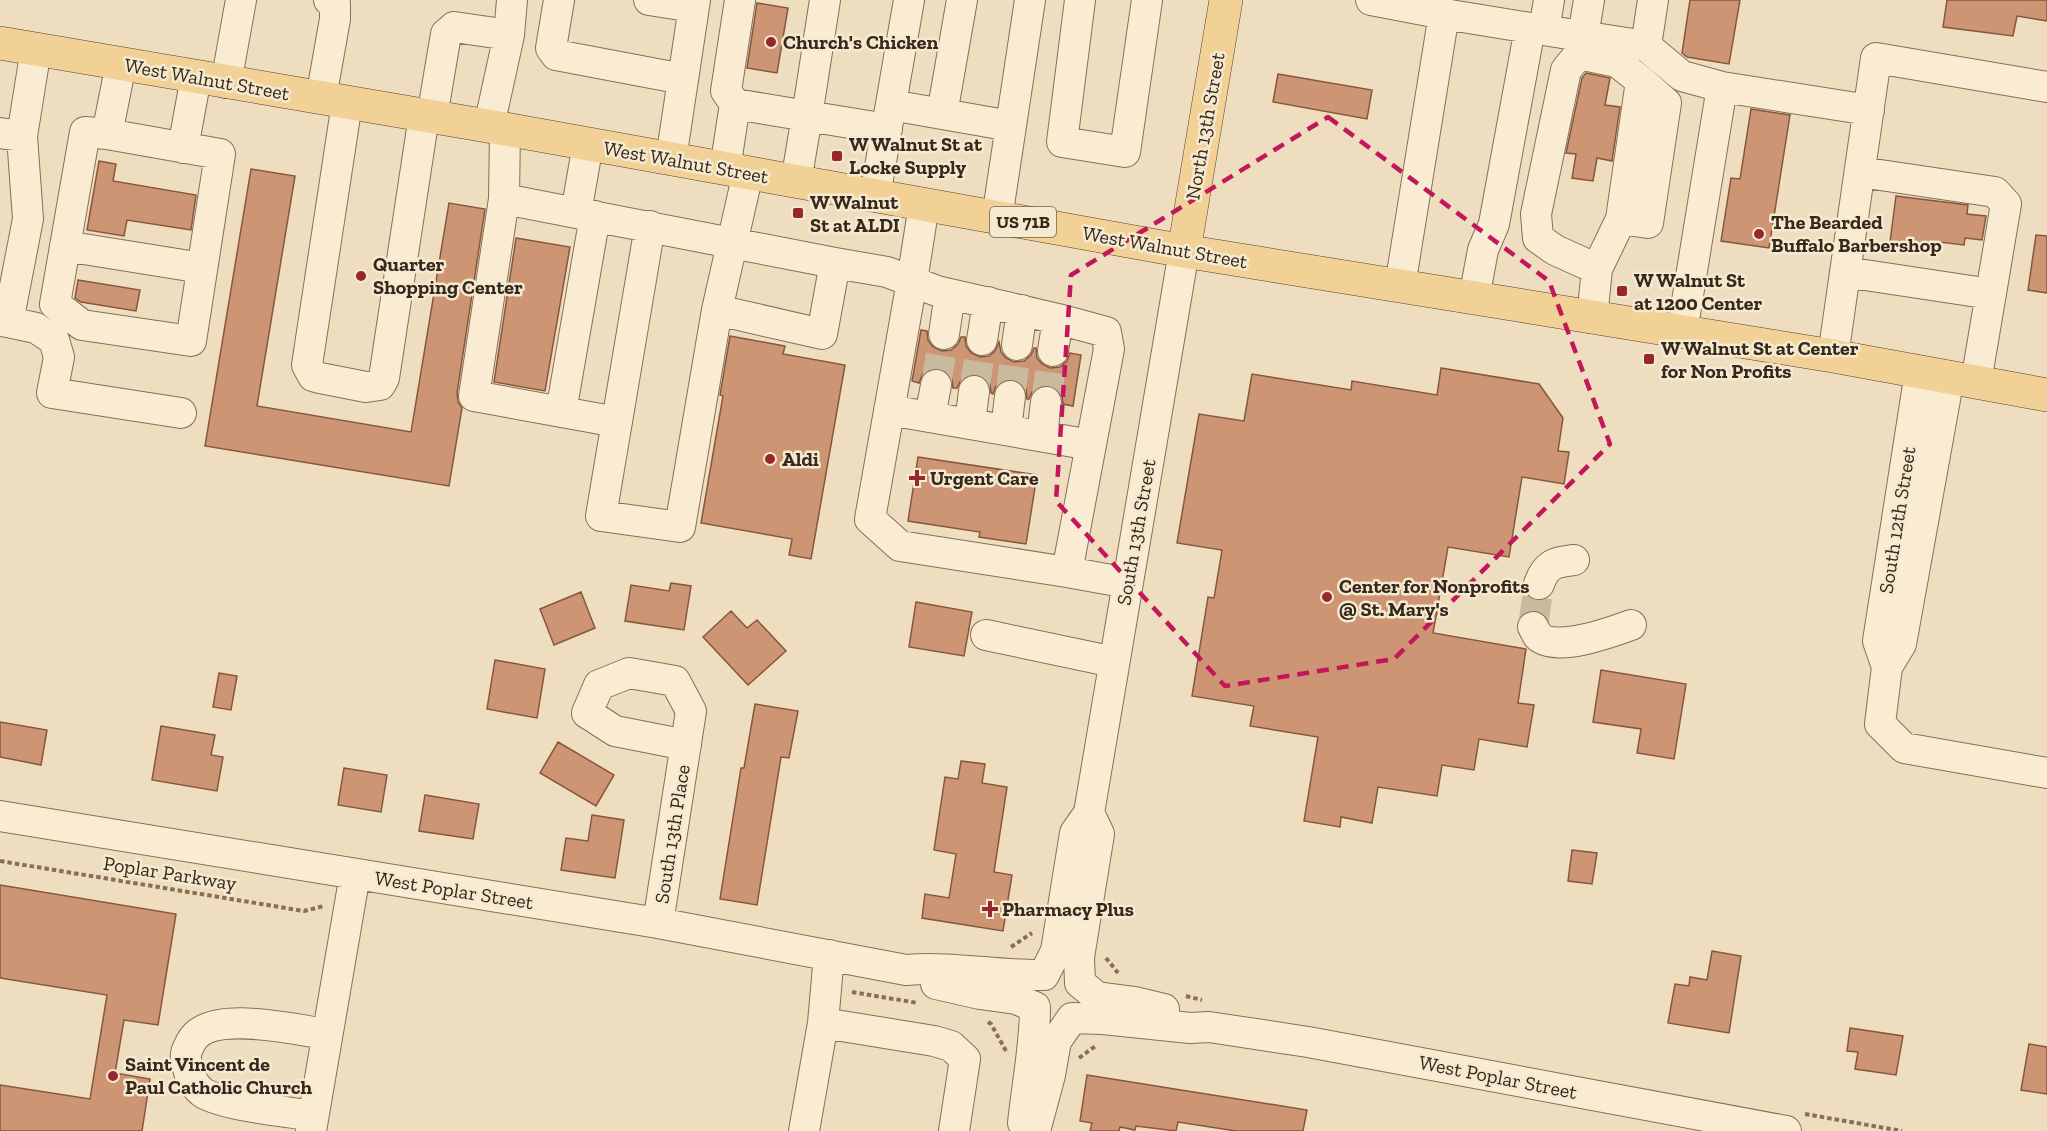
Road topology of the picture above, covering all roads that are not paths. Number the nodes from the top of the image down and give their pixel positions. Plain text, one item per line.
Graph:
1 (240, 0) edge
2 (330, 0) edge
3 (512, 0) edge
4 (559, 0) edge
5 (649, 0) edge
6 (740, 0) edge
7 (823, 0) edge
8 (909, 0) edge
9 (962, 0) edge
10 (1030, 0) edge
11 (1080, 0) edge
12 (1147, 0) edge
13 (1226, 0) edge
14 (1371, 0) edge
15 (1549, 0) edge
16 (1589, 0) edge
17 (1653, 0) edge
18 (695, 4) edge
19 (1444, 14) junction
20 (1537, 29) junction
21 (508, 35) junction
22 (1583, 36) junction
23 (0, 43) edge
24 (1646, 46) junction
25 (36, 49) junction
26 (121, 64) junction
27 (683, 79) junction
28 (211, 80) junction
29 (1722, 87) junction
30 (2047, 87) edge
31 (334, 101) junction
32 (735, 104) junction
33 (1869, 110) junction
34 (942, 114) junction
35 (428, 116) junction
36 (807, 116) junction
37 (889, 117) junction
38 (1011, 126) junction
39 (497, 128) junction
40 (11, 134) edge
41 (107, 134) junction
42 (588, 144) junction
43 (183, 148) junction
44 (671, 159) junction
45 (736, 171) junction
46 (1860, 172) junction
47 (796, 182) junction
48 (875, 196) junction
49 (504, 199) junction
50 (924, 204) junction
51 (586, 214) junction
52 (997, 218) junction
53 (650, 226) junction
54 (733, 243) junction
55 (65, 246) junction
56 (1184, 251) junction
57 (835, 263) junction
58 (202, 268) junction
59 (1597, 269) junction
60 (1845, 272) junction
61 (912, 281) junction
62 (1400, 286) junction
63 (950, 294) junction
64 (1991, 294) junction
65 (1474, 298) junction
66 (988, 302) junction
67 (717, 310) junction
68 (1022, 310) junction
69 (1593, 318) junction
70 (1058, 319) junction
71 (4, 322) edge
72 (1682, 332) junction
73 (944, 334) tunnel mouth
74 (982, 340) tunnel mouth
75 (1017, 345) tunnel mouth
76 (1053, 351) tunnel mouth
77 (1833, 356) junction
78 (1949, 377) junction
79 (936, 385) tunnel mouth
80 (974, 391) tunnel mouth
81 (2047, 395) edge
82 (1010, 396) tunnel mouth
83 (1046, 402) tunnel mouth
84 (890, 410) junction
85 (561, 412) junction
86 (181, 414) dead end
87 (930, 417) junction
88 (617, 422) junction
89 (970, 424) junction
90 (1006, 430) junction
91 (1042, 436) junction
92 (1091, 445) junction
93 (1574, 560) dead end
94 (1067, 572) junction
95 (1128, 583) junction
96 (1539, 584) tunnel mouth
97 (1631, 625) dead end
98 (1533, 627) dead end
99 (986, 635) dead end
100 (1114, 662) junction
101 (686, 745) dead end
102 (2047, 773) edge
103 (1089, 813) junction
104 (0, 816) edge
105 (355, 874) junction
106 (658, 923) junction
107 (829, 955) junction
108 (906, 970) junction
109 (1044, 975) junction
110 (1080, 983) junction
111 (1035, 1007) junction
112 (1072, 1018) junction
113 (823, 1023) junction
114 (1209, 1027) junction
115 (326, 1034) junction
116 (312, 1124) edge
117 (1774, 1130) edge
118 (804, 1131) edge
119 (954, 1131) edge
120 (1022, 1131) edge
121 (1035, 1131) edge

1 - 28 street
2 - 31 street
3 - 21 street
4 - 27 street
5 - 18 street
6 - 32 street
7 - 36 street
8 - 37 street
9 - 34 street
10 - 38 street
11 - 12 street
13 - 56 main road, North 13th Street
14 - 19 street
15 - 20 street
16 - 22 street
17 - 24 street
18 - 27 street
19 - 20 street
19 - 62 street
20 - 22 street
20 - 65 street
21 - 35 street
21 - 39 street
22 - 24 street
23 - 25 main road, West Walnut Street / US 71B
24 - 29 street
25 - 26 main road, West Walnut Street / US 71B
25 - 40 street
26 - 28 main road, West Walnut Street / US 71B
26 - 41 street
27 - 44 street
28 - 31 main road, West Walnut Street / US 71B
28 - 43 street
29 - 33 street
29 - 72 street
30 - 33 street
31 - 35 main road, West Walnut Street / US 71B
31 - 35 street
32 - 36 street
32 - 45 street
33 - 46 street
34 - 37 street
34 - 38 street
35 - 39 main road, West Walnut Street / US 71B
36 - 37 street
36 - 47 street
37 - 48 street
38 - 52 street
39 - 42 main road, West Walnut Street / US 71B
39 - 49 street
40 - 71 street
41 - 43 street
41 - 55 street
42 - 44 main road, West Walnut Street / US 71B
42 - 51 street
43 - 58 street
44 - 45 main road, West Walnut Street / US 71B
45 - 47 main road, West Walnut Street / US 71B
45 - 54 street
46 - 60 street
46 - 64 street, South 12th Street
47 - 48 main road, West Walnut Street / US 71B
48 - 50 main road, West Walnut Street / US 71B
49 - 51 street
49 - 85 street
50 - 52 main road, West Walnut Street / US 71B
50 - 61 street
51 - 53 street
51 - 85 street
52 - 56 main road, West Walnut Street / US 71B
53 - 54 street
53 - 88 street
54 - 57 street
54 - 67 street
55 - 58 street
55 - 58 street
56 - 62 main road, West Walnut Street / US 71B
56 - 95 street, South 13th Street
57 - 61 street
57 - 67 street
59 - 59 street
59 - 69 street
60 - 64 street
60 - 77 street
61 - 63 street
61 - 84 street
62 - 65 main road, West Walnut Street / US 71B
63 - 66 street
63 - 73 street
64 - 78 street, South 12th Street
65 - 69 main road, West Walnut Street / US 71B
66 - 68 street
66 - 74 street
67 - 88 street
68 - 70 street
68 - 75 street
69 - 72 main road, West Walnut Street / US 71B
70 - 76 street
70 - 92 street
71 - 86 street
72 - 77 main road, West Walnut Street / US 71B
77 - 78 main road, West Walnut Street / US 71B
78 - 81 main road, West Walnut Street / US 71B
78 - 102 street, South 12th Street
79 - 87 street
80 - 89 street
82 - 90 street
83 - 91 street
84 - 87 street
84 - 94 street
85 - 88 street
87 - 89 street
89 - 90 street
90 - 91 street
91 - 92 street
92 - 94 street
93 - 96 street
94 - 95 street
95 - 100 street, South 13th Street
97 - 98 street
99 - 100 street
100 - 103 street, South 13th Street
101 - 106 street, South 13th Place
103 - 109 street, South 13th Street
103 - 110 street, South 13th Street
104 - 105 street, West Poplar Street
105 - 106 street, West Poplar Street
105 - 115 street
106 - 107 street, West Poplar Street
107 - 108 street, West Poplar Street
107 - 113 street
108 - 109 street, West Poplar Street
108 - 111 street, West Poplar Street
109 - 110 street
109 - 111 street
110 - 112 street
110 - 114 street, West Poplar Street
111 - 112 street
111 - 120 street
112 - 114 street, West Poplar Street
112 - 121 street
113 - 118 street
113 - 119 street
114 - 117 street, West Poplar Street
115 - 116 street
115 - 116 street

